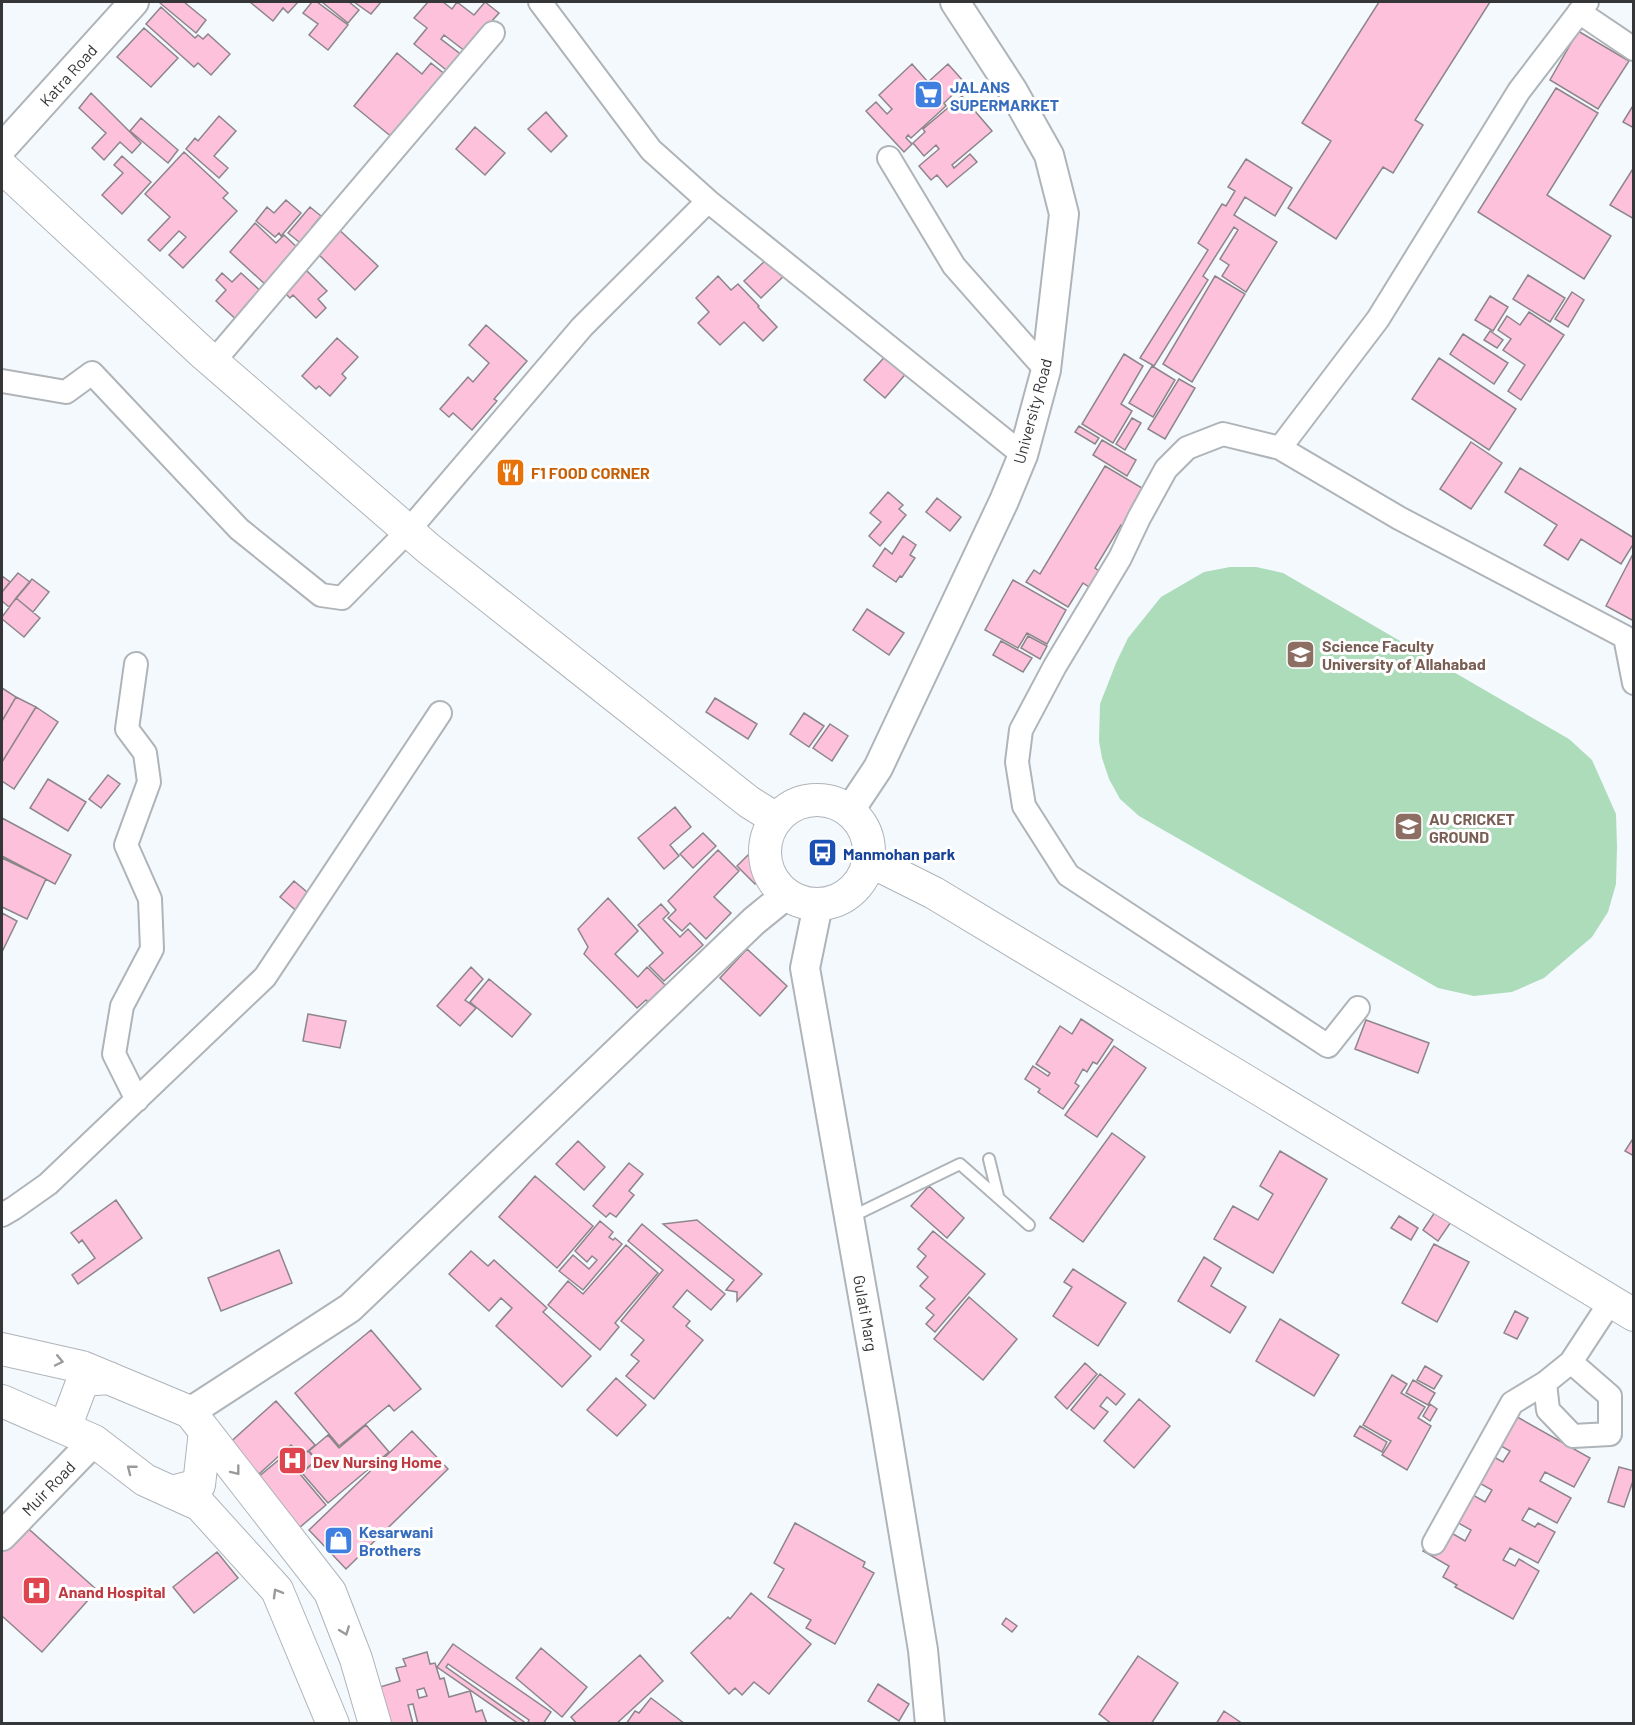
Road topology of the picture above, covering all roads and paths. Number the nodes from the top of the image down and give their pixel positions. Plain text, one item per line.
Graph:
1 (134, 2) edge
2 (540, 2) edge
3 (956, 6) edge
4 (1583, 7) edge
5 (493, 33) dead end
6 (1634, 49) edge
7 (2, 148) edge
8 (889, 158) dead end
9 (2, 167) edge
10 (708, 201) junction
11 (214, 361) junction
12 (1046, 370) junction
13 (2, 381) edge
14 (1280, 448) junction
15 (1023, 455) junction
16 (408, 531) junction
17 (1629, 638) edge
18 (136, 664) dead end
19 (1634, 683) edge
20 (440, 713) dead end
21 (850, 810) junction
22 (776, 819) junction
23 (870, 861) junction
24 (786, 895) junction
25 (818, 905) junction
26 (1358, 1008) dead end
27 (136, 1100) junction
28 (989, 1159) dead end
29 (998, 1197) junction
30 (2, 1215) edge
31 (849, 1219) junction
32 (1029, 1226) dead end
33 (1622, 1308) edge
34 (2, 1349) edge
35 (1571, 1362) junction
36 (109, 1378) junction
37 (1545, 1383) junction
38 (2, 1401) edge
39 (198, 1421) junction
40 (65, 1428) junction
41 (94, 1441) junction
42 (171, 1492) junction
43 (2, 1536) edge
44 (1434, 1543) dead end
45 (333, 1724) edge
46 (375, 1724) edge
47 (930, 1724) edge

1 - 7 street, Katra Road
2 - 10 street
3 - 12 street, University Road
4 - 6 street
4 - 14 street
5 - 11 street
8 - 12 street
9 - 11 main road
10 - 15 street
10 - 16 street
11 - 16 main road
12 - 15 street, University Road
13 - 16 street
14 - 17 street
14 - 26 street
15 - 21 street, University Road
16 - 22 main road
17 - 19 street
18 - 27 street
20 - 27 street
21 - 22 main road
21 - 23 main road
22 - 24 main road
23 - 25 main road
23 - 33 main road
24 - 25 main road
24 - 39 street
25 - 31 street, Gulati Marg
27 - 30 street
28 - 29 lane
29 - 31 lane
29 - 32 lane
31 - 47 street, Gulati Marg
33 - 35 street
34 -> 36 main road
35 - 37 street
35 - 37 street
36 - 39 main road
36 - 40 main road
37 - 44 street
38 - 40 main road
39 - 42 main road
39 -> 46 main road
40 - 41 main road
42 -> 41 main road
41 - 43 street, Muir Road
45 -> 42 main road

